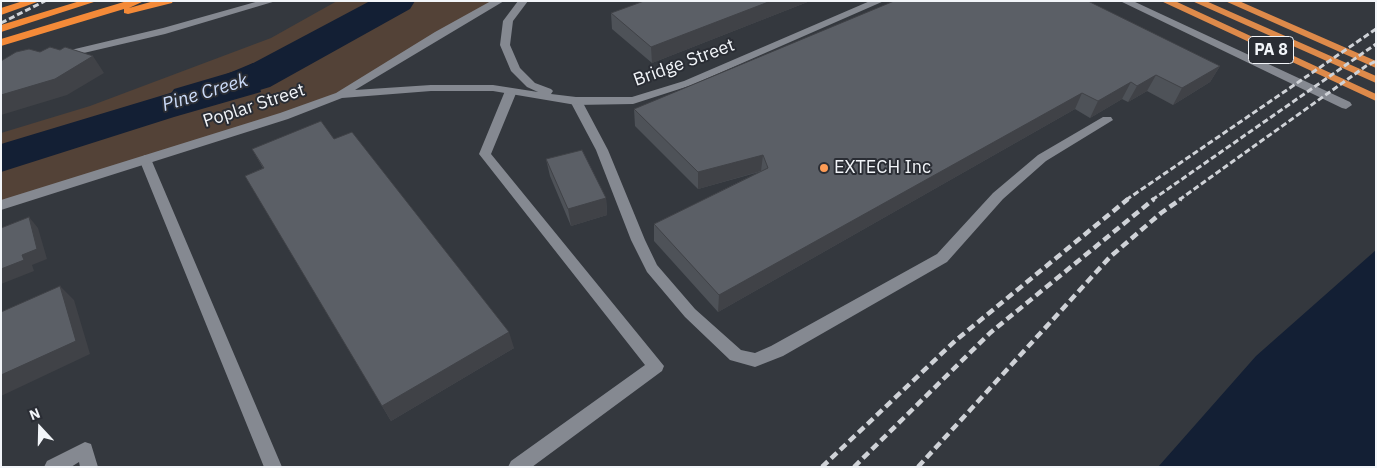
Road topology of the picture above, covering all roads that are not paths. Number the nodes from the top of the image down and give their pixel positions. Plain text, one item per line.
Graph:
1 (35, 1) edge
2 (92, 1) edge
3 (139, 1) edge
4 (168, 1) edge
5 (271, 1) edge
6 (499, 1) edge
7 (523, 1) edge
8 (879, 1) edge
9 (1125, 1) edge
10 (1166, 1) edge
11 (1197, 1) edge
12 (1230, 1) edge
13 (1, 12) edge
14 (1, 29) edge
15 (34, 33) junction
16 (1, 43) edge
17 (1317, 55) junction
18 (49, 58) edge
19 (1376, 65) edge
20 (1376, 80) edge
21 (1376, 84) edge
22 (511, 90) junction
23 (340, 95) junction
24 (1376, 98) edge
25 (576, 101) junction
26 (1346, 106) dead end
27 (1107, 120) dead end
28 (145, 159) junction
29 (1, 206) edge
30 (53, 467) edge
31 (90, 467) edge
32 (274, 467) edge
33 (517, 467) edge

1 - 13 highway
2 - 14 highway
3 - 15 highway
4 - 15 highway
5 - 18 street
6 - 23 street, Poplar Street
7 - 25 street
8 - 25 street, Bridge Street
9 - 26 street
10 - 24 highway, PA 8
11 - 17 highway
12 - 19 highway, PA 8
15 - 16 highway
17 - 20 highway
17 - 21 highway
22 - 23 street, Bridge Street
22 - 25 street, Bridge Street
22 - 33 street
23 - 28 street, Poplar Street
25 - 27 street
28 - 29 street, Poplar Street
28 - 32 street
30 - 31 street

